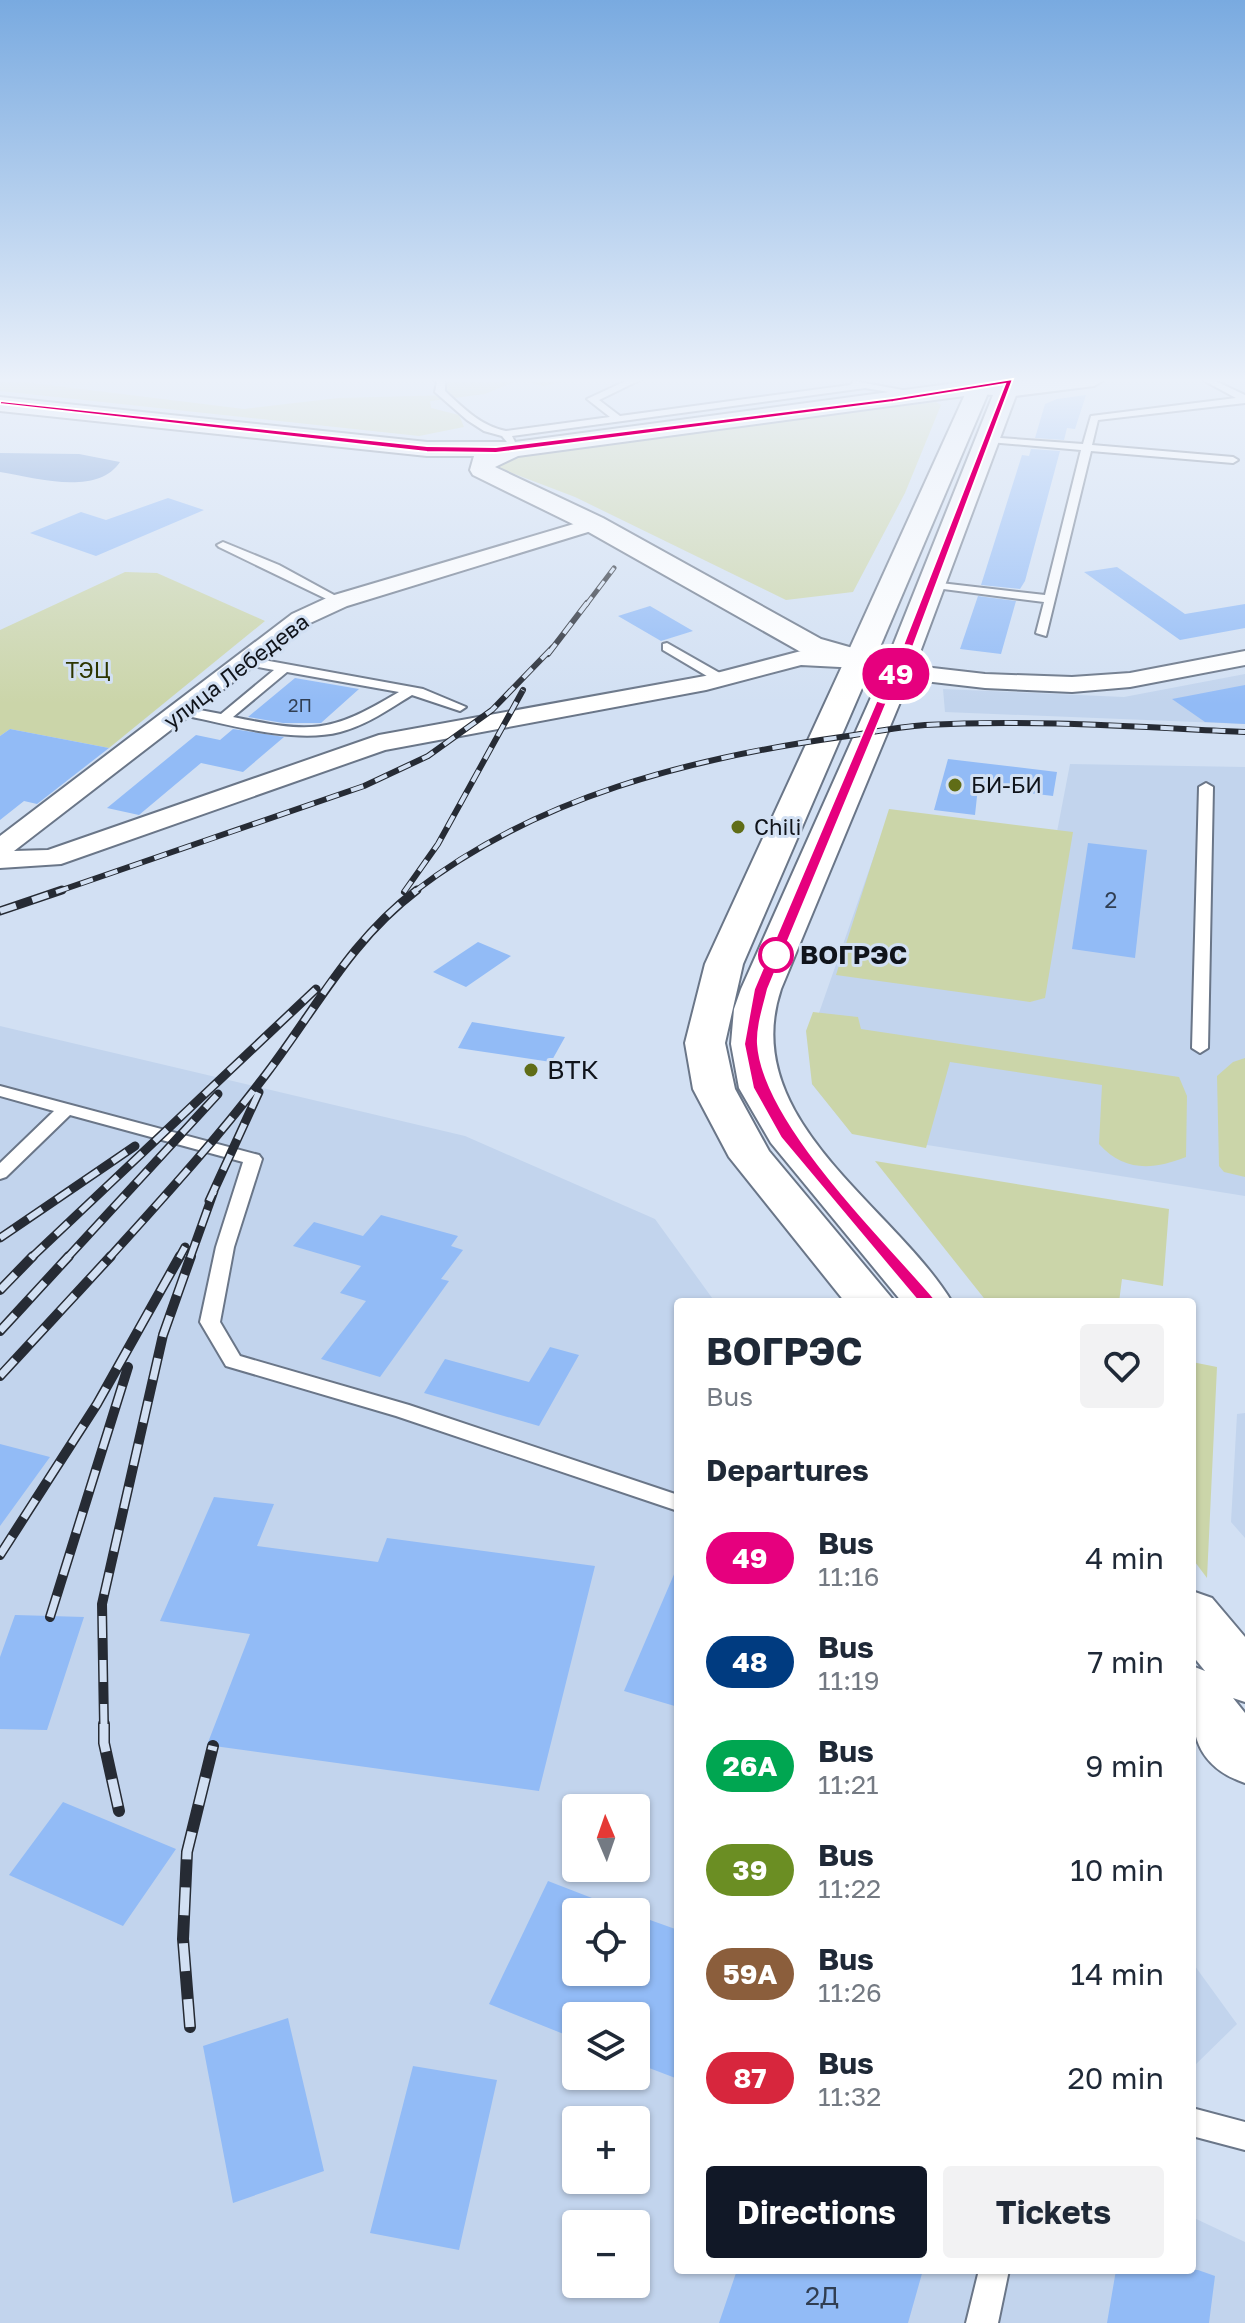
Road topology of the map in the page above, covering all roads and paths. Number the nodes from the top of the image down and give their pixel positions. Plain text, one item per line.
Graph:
1 (516, 487) edge
2 (932, 487) edge
3 (970, 487) edge
4 (1078, 487) edge
5 (594, 524) junction
6 (223, 545) dead end
7 (932, 585) junction
8 (1050, 599) junction
9 (339, 601) junction
10 (1042, 633) dead end
11 (667, 647) dead end
12 (1245, 658) edge
13 (247, 661) junction
14 (859, 661) junction
15 (284, 668) junction
16 (898, 671) junction
17 (721, 679) junction
18 (410, 691) junction
19 (460, 707) dead end
20 (184, 711) junction
21 (224, 718) junction
22 (1206, 787) dead end
23 (0, 849) edge
24 (0, 860) edge
25 (1200, 1048) dead end
26 (0, 1091) edge
27 (66, 1109) junction
28 (0, 1173) edge
29 (868, 1298) edge
30 (925, 1298) edge
31 (674, 1502) edge
32 (1196, 1619) edge
33 (1245, 1678) edge
34 (1196, 1696) edge
35 (1245, 1757) edge
36 (1196, 2123) edge
37 (1245, 2136) edge
38 (993, 2274) edge
39 (982, 2323) edge

1 - 5 main road
2 - 14 main road
3 - 7 main road
4 - 8 lane
5 - 9 street, улица Лебедева
5 - 14 main road
6 - 9 lane
7 - 8 lane
7 - 16 main road
8 - 10 lane
9 - 13 street, улица Лебедева
11 - 17 lane
12 - 16 street
13 - 15 lane
13 - 20 street, улица Лебедева
14 - 16 main road
14 - 17 street
14 - 29 main road
15 - 18 lane
15 - 21 lane
16 - 30 main road
17 - 24 street
18 - 19 lane
18 - 21 lane
20 - 21 lane
20 - 23 street, улица Лебедева
22 - 25 lane
26 - 27 lane
27 - 28 lane
27 - 31 lane
32 - 33 main road
34 - 35 main road
36 - 37 lane
38 - 39 lane

